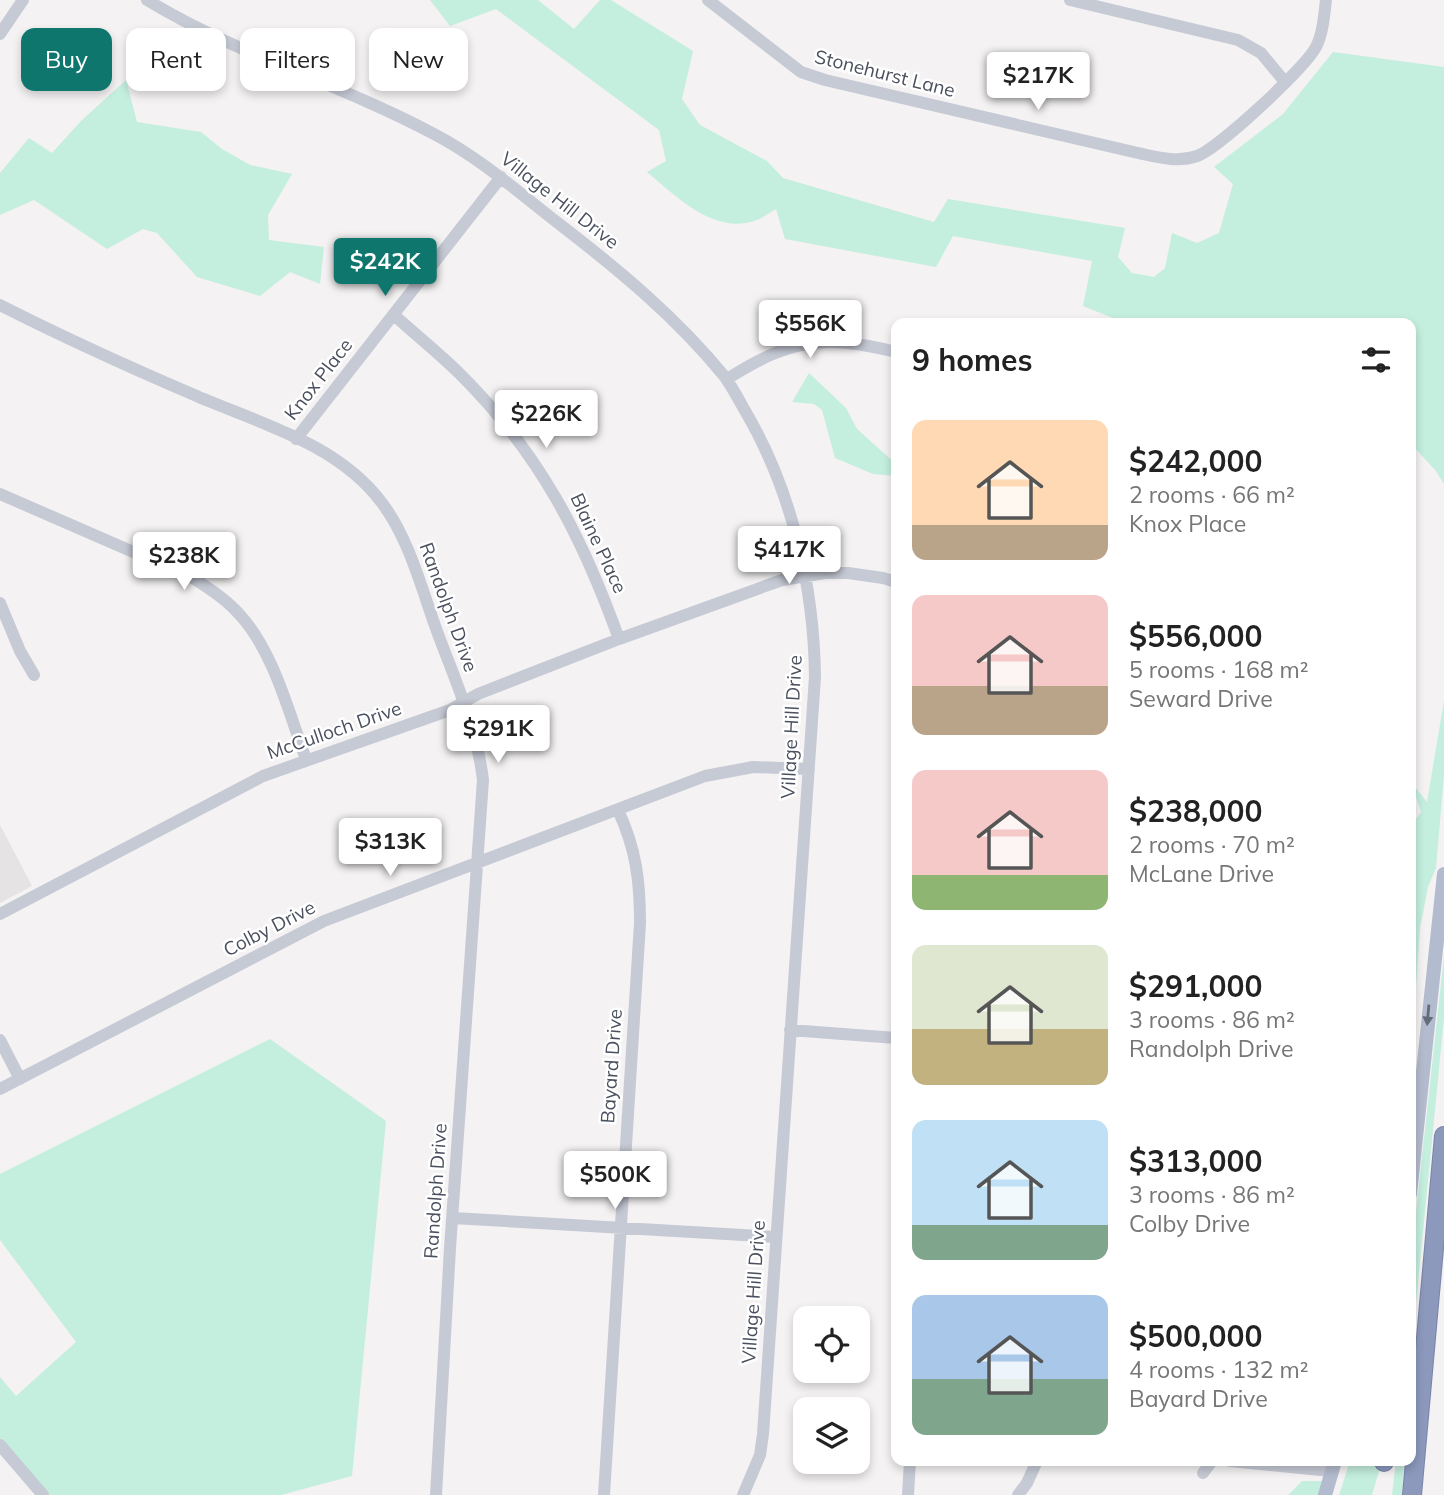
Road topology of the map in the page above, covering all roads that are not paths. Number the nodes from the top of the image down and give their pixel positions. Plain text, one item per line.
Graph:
1 (23, 0) edge
2 (147, 0) edge
3 (708, 0) edge
4 (1070, 0) edge
5 (1326, 0) edge
6 (0, 34) edge
7 (1285, 82) junction
8 (501, 177) junction
9 (0, 306) edge
10 (394, 315) junction
11 (891, 351) edge
12 (727, 379) junction
13 (296, 439) junction
14 (0, 494) edge
15 (804, 576) junction
16 (891, 580) edge
17 (0, 603) edge
18 (619, 639) junction
19 (34, 675) dead end
20 (463, 703) junction
21 (306, 759) junction
22 (809, 769) junction
23 (618, 810) junction
24 (476, 863) junction
25 (1444, 874) edge
26 (0, 914) edge
27 (790, 1030) junction
28 (891, 1038) edge
29 (0, 1040) edge
30 (20, 1079) junction
31 (0, 1089) edge
32 (1444, 1136) edge
33 (1416, 1138) edge
34 (453, 1218) junction
35 (620, 1228) junction
36 (776, 1237) junction
37 (1430, 1299) junction
38 (1416, 1361) edge
39 (0, 1446) edge
40 (1416, 1451) edge
41 (910, 1466) edge
42 (1035, 1466) edge
43 (1208, 1466) edge
44 (1333, 1466) edge
45 (1415, 1466) edge
46 (1203, 1473) dead end
47 (43, 1495) edge
48 (436, 1495) edge
49 (604, 1495) edge
50 (743, 1495) edge
51 (908, 1495) edge
52 (1018, 1495) edge
53 (1325, 1495) edge
54 (1412, 1495) edge

1 - 6 street
2 - 8 street, Village Hill Drive
3 - 7 street, Stonehurst Lane
4 - 7 street
5 - 7 street, Stonehurst Lane
8 - 10 street, Knox Place
8 - 12 street, Village Hill Drive
9 - 13 street, Randolph Drive
10 - 13 street, Knox Place
10 - 18 street, Blaine Place
11 - 12 street
12 - 15 street, Village Hill Drive
13 - 20 street, Randolph Drive
14 - 21 street
15 - 16 street, McCulloch Drive
15 - 18 street, McCulloch Drive
15 - 22 street, Village Hill Drive
17 - 19 street
18 - 20 street, McCulloch Drive
20 - 21 street, McCulloch Drive
20 - 24 street, Randolph Drive
21 - 26 street, McCulloch Drive
22 - 23 street, Colby Drive
22 - 27 street, Village Hill Drive
23 - 24 street, Colby Drive
23 - 35 street, Bayard Drive
24 - 30 street, Colby Drive
24 - 34 street, Randolph Drive
25 -> 33 main road
27 - 28 street
27 - 36 street, Village Hill Drive
29 - 30 street
30 - 31 street, Colby Drive
32 - 37 highway
34 - 35 street
34 - 48 street, Randolph Drive
35 - 36 street
35 - 49 street, Bayard Drive
36 - 50 street, Village Hill Drive
37 - 38 highway
37 - 40 highway
39 - 47 street
41 - 51 street
42 - 52 street
43 - 46 street
44 - 53 main road
45 - 54 highway

